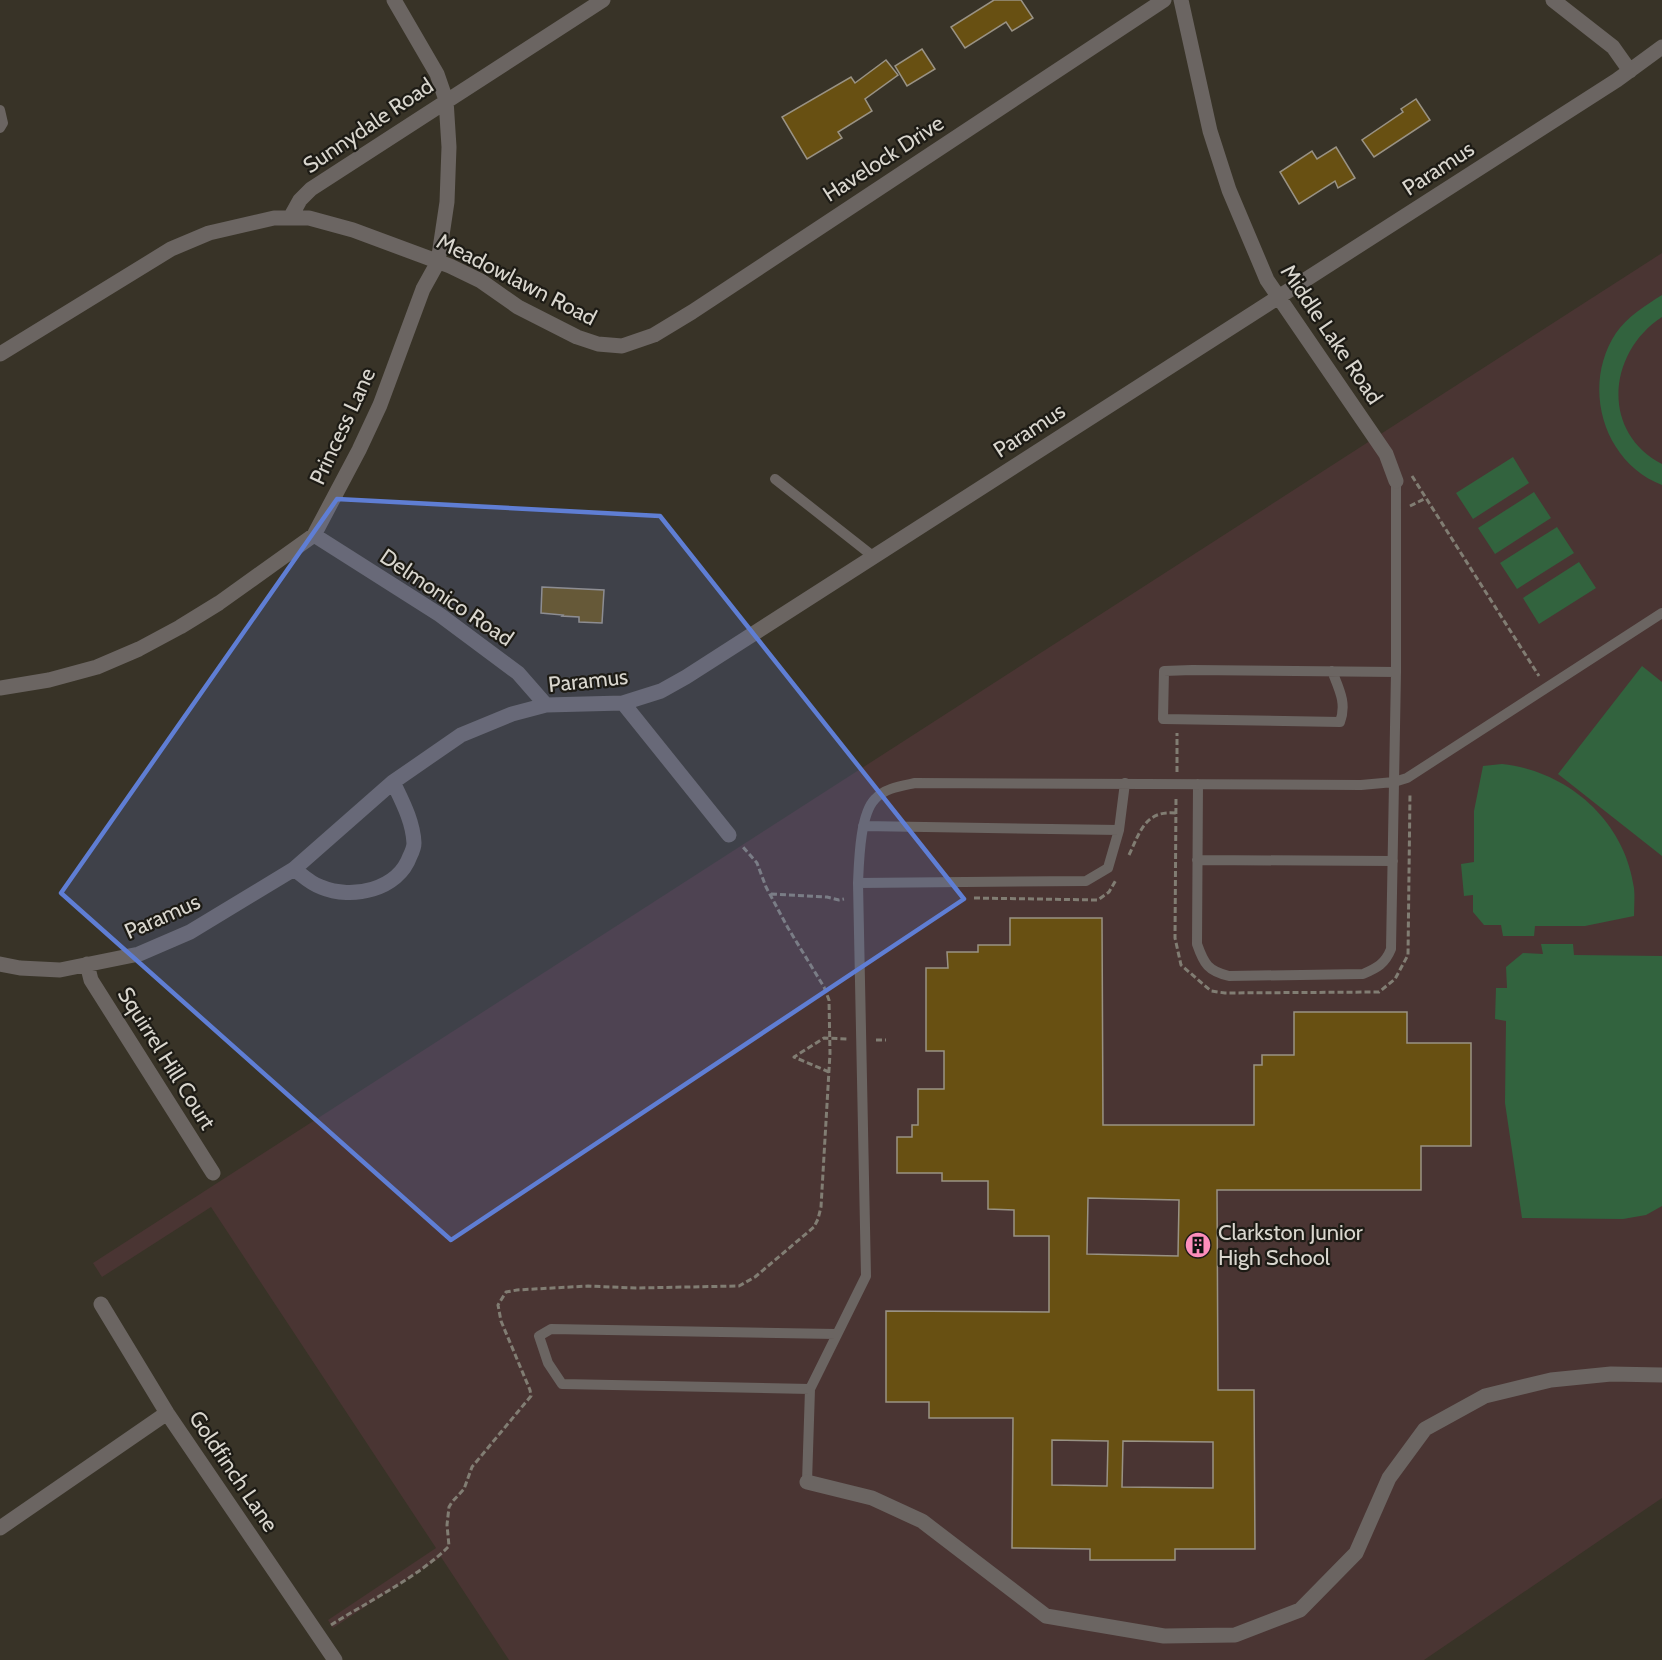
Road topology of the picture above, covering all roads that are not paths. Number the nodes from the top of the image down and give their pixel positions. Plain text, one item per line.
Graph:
1 (394, 0) edge
2 (603, 0) edge
3 (1164, 0) edge
4 (1181, 0) edge
5 (1553, 0) edge
6 (1662, 47) edge
7 (1630, 71) junction
8 (446, 100) junction
9 (0, 110) edge
10 (0, 129) edge
11 (290, 218) junction
12 (438, 262) junction
13 (1278, 297) junction
14 (622, 346) joint
15 (0, 354) edge
16 (775, 478) dead end
17 (1396, 481) joint
18 (314, 535) junction
19 (874, 557) junction
20 (1662, 613) edge
21 (1332, 671) junction
22 (1396, 672) junction
23 (0, 688) edge
24 (623, 703) junction
25 (546, 705) junction
26 (393, 782) junction
27 (1394, 782) junction
28 (1125, 783) junction
29 (1198, 784) junction
30 (863, 826) junction
31 (1119, 830) junction
32 (729, 835) road end
33 (1197, 860) junction
34 (1393, 861) junction
35 (294, 869) junction
36 (858, 883) junction
37 (0, 963) edge
38 (87, 964) junction
39 (213, 1173) dead end
40 (101, 1304) dead end
41 (836, 1334) junction
42 (1662, 1375) edge
43 (810, 1389) junction
44 (167, 1413) junction
45 (807, 1482) joint
46 (0, 1528) edge
47 (334, 1660) edge

1 - 8 street, Princess Lane
2 - 8 street, Sunnydale Road
3 - 14 street, Havelock Drive
4 - 13 street, Middle Lake Road
5 - 7 street
6 - 7 street, Paramus
7 - 13 street, Paramus
8 - 11 street, Sunnydale Road
8 - 12 street, Princess Lane
9 - 10 lane
11 - 12 street, Meadowlawn Road
11 - 15 street
12 - 14 street, Meadowlawn Road
12 - 18 street, Princess Lane
13 - 17 street, Middle Lake Road
13 - 19 street, Paramus
16 - 19 lane
17 - 22 lane
18 - 23 street, Princess Lane
18 - 25 street, Delmonico Road
19 - 24 street, Paramus
20 - 27 lane
21 - 21 lane
21 - 22 lane
22 - 27 lane
24 - 25 street, Paramus
24 - 32 street
25 - 26 street, Paramus
26 - 35 street, Paramus
26 - 35 street
27 - 29 lane
27 - 34 lane
28 - 29 lane
28 - 30 lane
28 - 31 lane
29 - 33 lane
30 - 31 lane
30 - 36 lane
31 - 36 lane
33 - 34 lane
33 - 34 lane
35 - 38 street, Paramus
36 - 41 lane
37 - 38 street, Paramus
38 - 39 street, Squirrel Hill Court
40 - 44 street, Goldfinch Lane
41 - 43 lane
41 - 43 lane
42 - 45 street
43 - 45 lane
44 - 46 street
44 - 47 street, Goldfinch Lane

